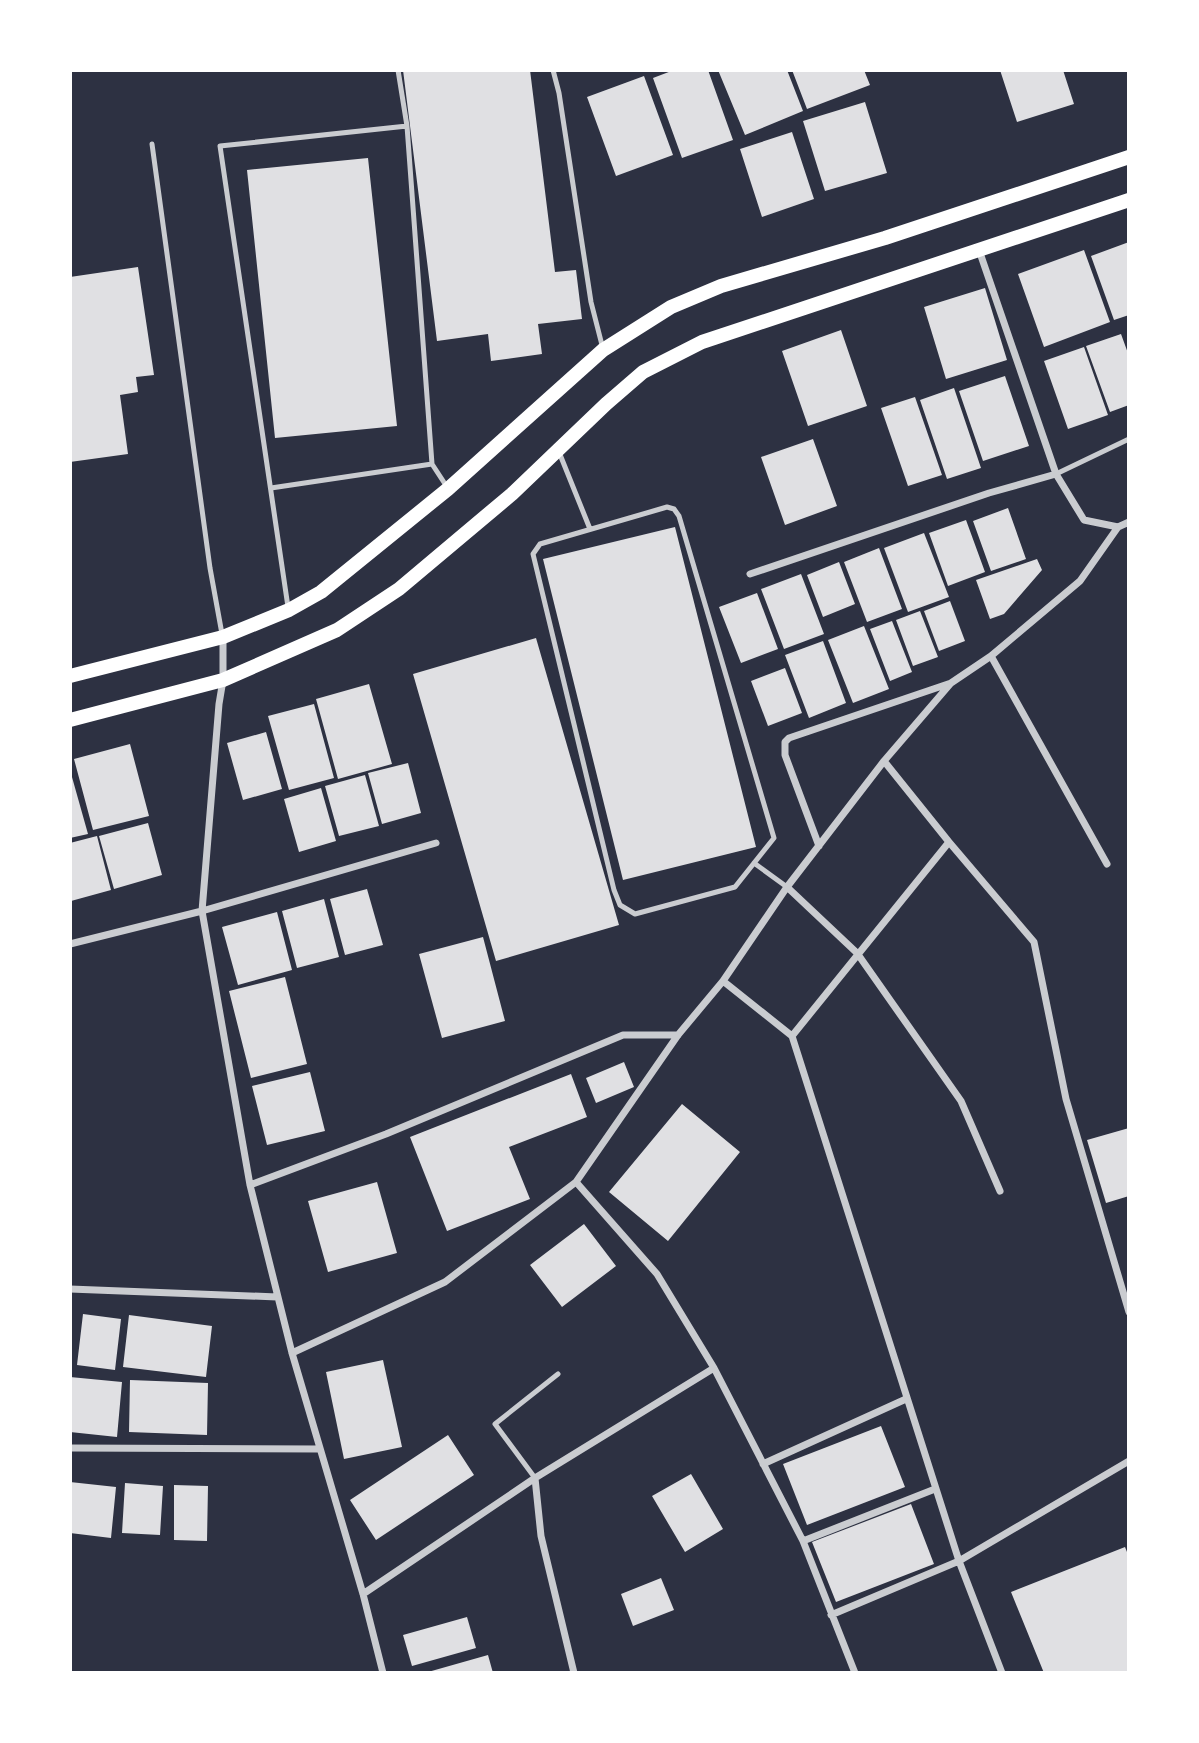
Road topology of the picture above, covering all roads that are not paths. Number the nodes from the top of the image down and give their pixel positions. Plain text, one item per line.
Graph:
1 (398, 70) edge
2 (553, 70) edge
3 (407, 126) junction
4 (152, 144) dead end
5 (1129, 157) edge
6 (1129, 200) edge
7 (979, 249) junction
8 (603, 350) junction
9 (1129, 439) edge
10 (558, 449) junction
11 (432, 464) junction
12 (1056, 474) junction
13 (271, 488) junction
14 (449, 489) junction
15 (1129, 522) edge
16 (1118, 527) junction
17 (590, 529) junction
18 (750, 574) dead end
19 (289, 610) junction
20 (223, 637) junction
21 (990, 656) junction
22 (70, 676) edge
23 (223, 680) junction
24 (951, 683) junction
25 (70, 720) edge
26 (884, 761) junction
27 (949, 842) junction
28 (436, 844) dead end
29 (819, 846) junction
30 (754, 863) junction
31 (1107, 864) dead end
32 (787, 887) junction
33 (202, 911) junction
34 (70, 944) edge
35 (857, 953) junction
36 (723, 981) junction
37 (678, 1035) junction
38 (792, 1036) junction
39 (576, 1182) junction
40 (250, 1185) junction
41 (1000, 1191) dead end
42 (70, 1289) edge
43 (278, 1297) junction
44 (1129, 1312) edge
45 (292, 1353) junction
46 (715, 1368) junction
47 (558, 1374) dead end
48 (906, 1399) junction
49 (70, 1448) edge
50 (320, 1449) junction
51 (1129, 1461) edge
52 (763, 1464) junction
53 (535, 1478) junction
54 (935, 1489) junction
55 (803, 1541) junction
56 (959, 1561) junction
57 (363, 1594) junction
58 (831, 1615) junction
59 (383, 1673) edge
60 (574, 1673) edge
61 (855, 1673) edge
62 (1002, 1673) edge

1 - 3 lane
2 - 8 lane
3 - 11 lane
3 - 13 lane
4 - 20 lane
5 - 8 main road
6 - 7 main road
7 - 10 main road
7 - 12 street
8 - 14 main road
9 - 12 lane
10 - 17 lane
10 - 23 main road
11 - 13 lane
11 - 14 lane
12 - 16 street
12 - 18 street
13 - 19 lane
14 - 19 main road
15 - 16 street
16 - 21 street
17 - 30 lane
17 - 30 lane
19 - 20 main road
20 - 22 main road
20 - 23 street
21 - 24 street
21 - 31 street
23 - 25 main road
23 - 33 street
24 - 26 street
24 - 29 street
26 - 27 street
26 - 29 street
27 - 35 street
27 - 44 street
28 - 33 street
29 - 32 street
30 - 32 lane
32 - 35 street
32 - 36 street
33 - 34 street
33 - 40 street
35 - 38 street
35 - 41 street
36 - 37 street
36 - 38 street
37 - 39 street
37 - 40 street
38 - 48 street
39 - 45 street
39 - 46 street
40 - 43 street
42 - 43 street
43 - 45 street
45 - 50 street
46 - 52 street
46 - 53 street
47 - 53 lane
48 - 52 street
48 - 54 street
49 - 50 street
50 - 57 street
51 - 56 street
52 - 55 street
53 - 57 street
53 - 60 street
54 - 55 street
54 - 56 street
55 - 58 street
56 - 58 street
56 - 62 street
57 - 59 street
58 - 61 street

